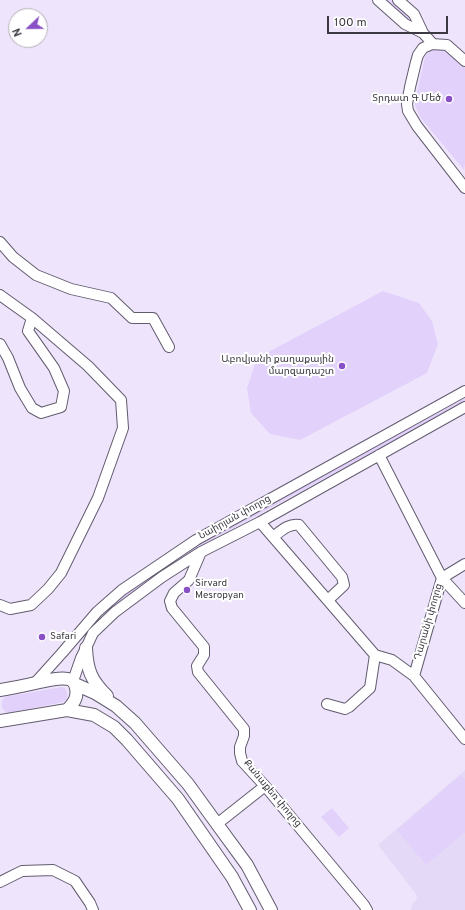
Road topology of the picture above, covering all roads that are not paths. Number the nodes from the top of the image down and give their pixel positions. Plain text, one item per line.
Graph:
1 (378, 0) edge
2 (398, 0) edge
3 (423, 33) junction
4 (430, 45) junction
5 (465, 61) edge
6 (465, 188) edge
7 (0, 242) edge
8 (0, 296) edge
9 (32, 318) junction
10 (0, 344) edge
11 (169, 347) dead end
12 (465, 391) edge
13 (465, 407) edge
14 (379, 455) junction
15 (260, 522) junction
16 (273, 537) junction
17 (201, 552) junction
18 (465, 564) edge
19 (442, 578) junction
20 (328, 600) junction
21 (465, 603) edge
22 (0, 605) edge
23 (86, 648) junction
24 (375, 655) junction
25 (414, 676) junction
26 (74, 682) junction
27 (34, 683) junction
28 (0, 690) edge
29 (327, 704) dead end
30 (116, 706) junction
31 (67, 710) junction
32 (1, 720) edge
33 (465, 739) edge
34 (265, 786) junction
35 (217, 824) junction
36 (0, 882) edge
37 (94, 910) edge
38 (250, 910) edge
39 (271, 910) edge
40 (366, 910) edge

1 - 3 street
2 - 3 street
3 - 4 street
4 - 5 street
4 - 6 street
7 - 11 street
8 - 9 street
9 - 10 street
9 - 22 street
12 - 27 street, Նաիրյան փողոց
13 - 14 street, Նաիրյան փողոց
14 - 15 street, Նաիրյան փողոց
14 - 19 street, Դարանի փողոց
15 - 16 street
15 - 17 street, Նաիրյան փողոց
16 - 20 street
16 - 20 street
17 - 23 street, Նաիրյան փողոց
17 - 34 street, Քանաքեռ փողոց
18 - 19 street
19 - 21 street
19 - 25 street, Դարանի փողոց
20 - 24 street
23 - 26 street, Նաիրյան փողոց
23 - 30 main road
24 - 25 street
24 - 29 street
25 - 33 street
26 - 27 main road
26 - 30 main road
26 - 31 main road
27 - 28 main road
30 - 35 main road
31 - 32 main road
31 - 38 main road
34 - 35 street
34 - 40 street, Քանաքեռ փողոց
35 - 39 main road
36 - 37 street

